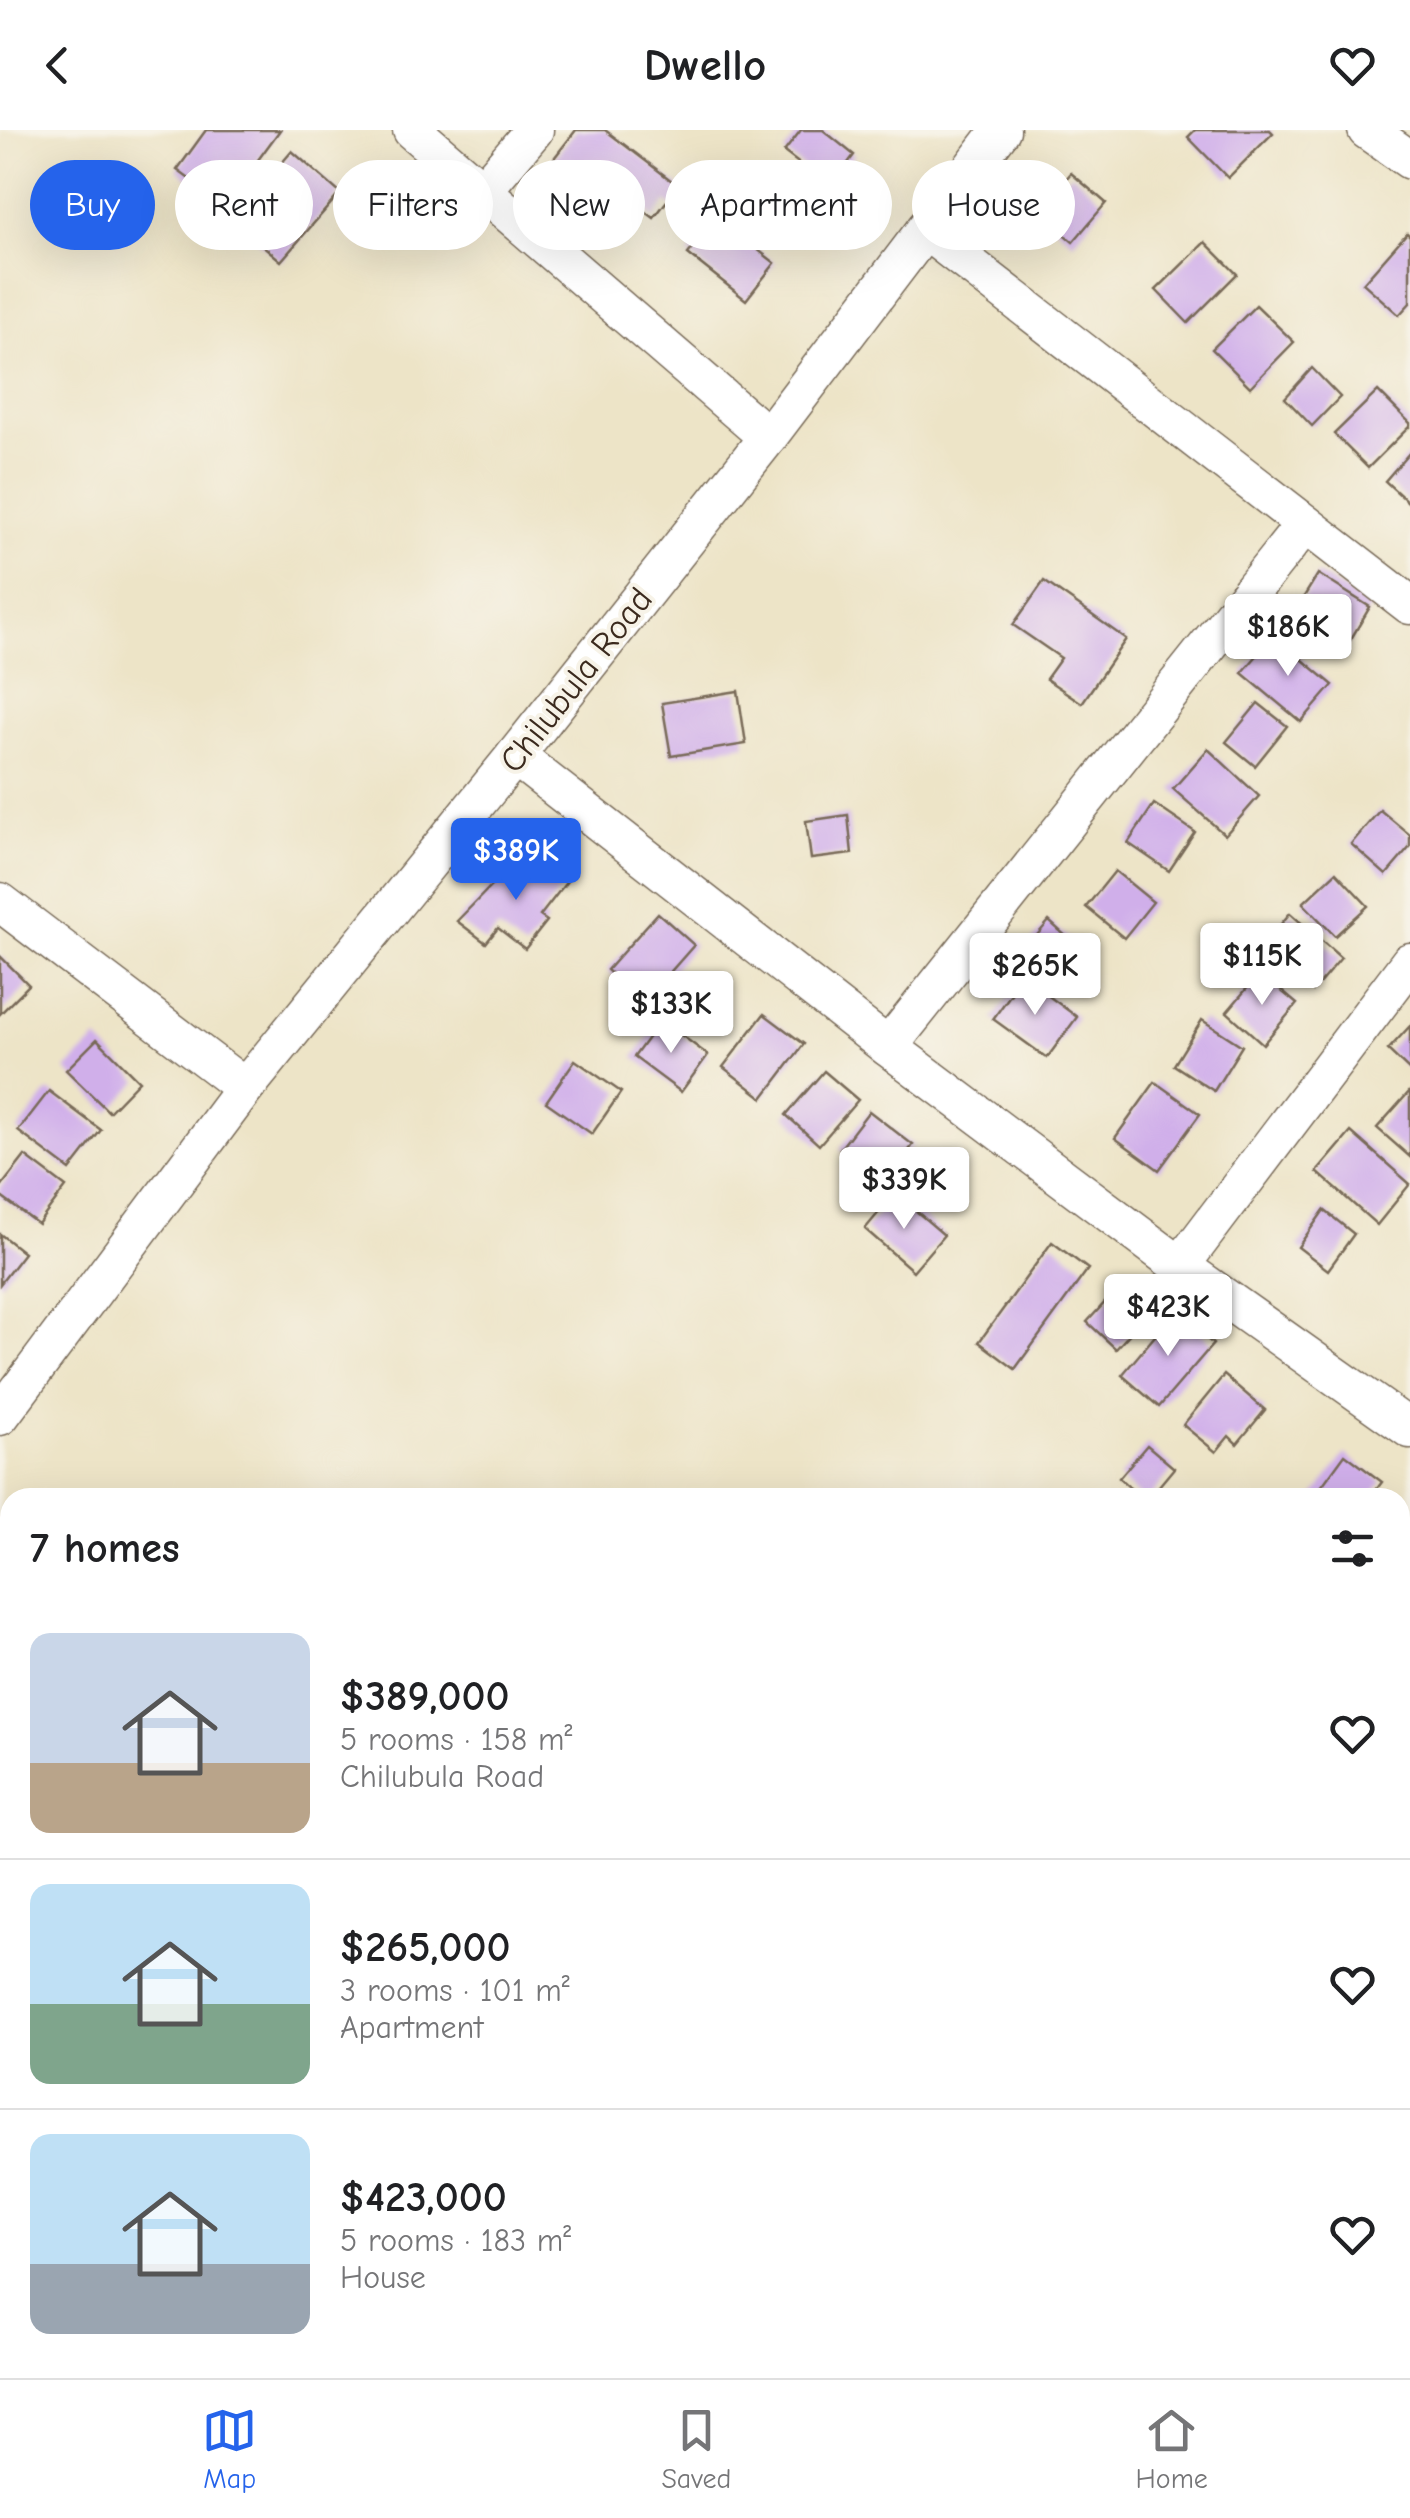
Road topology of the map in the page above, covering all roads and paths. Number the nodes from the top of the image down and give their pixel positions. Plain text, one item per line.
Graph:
1 (412, 130) edge
2 (534, 130) edge
3 (1001, 130) edge
4 (1367, 130) edge
5 (448, 160) edge
6 (978, 160) edge
7 (1410, 160) edge
8 (493, 179) edge
9 (493, 198) edge
10 (912, 247) edge
11 (951, 250) edge
12 (768, 438) junction
13 (1305, 524) junction
14 (1410, 604) edge
15 (516, 756) junction
16 (0, 902) edge
17 (1410, 962) edge
18 (888, 1047) junction
19 (244, 1088) junction
20 (1180, 1266) junction
21 (0, 1416) edge
22 (1410, 1428) edge

1 - 5 street
2 - 8 street
3 - 6 street, Chilubula Road
4 - 7 street
9 - 12 street
10 - 12 street, Chilubula Road
11 - 13 street
12 - 15 street, Chilubula Road
13 - 14 street
13 - 18 street
15 - 18 street
15 - 19 street, Chilubula Road
16 - 19 street
17 - 20 street
18 - 20 street
19 - 21 street, Chilubula Road
20 - 22 street

